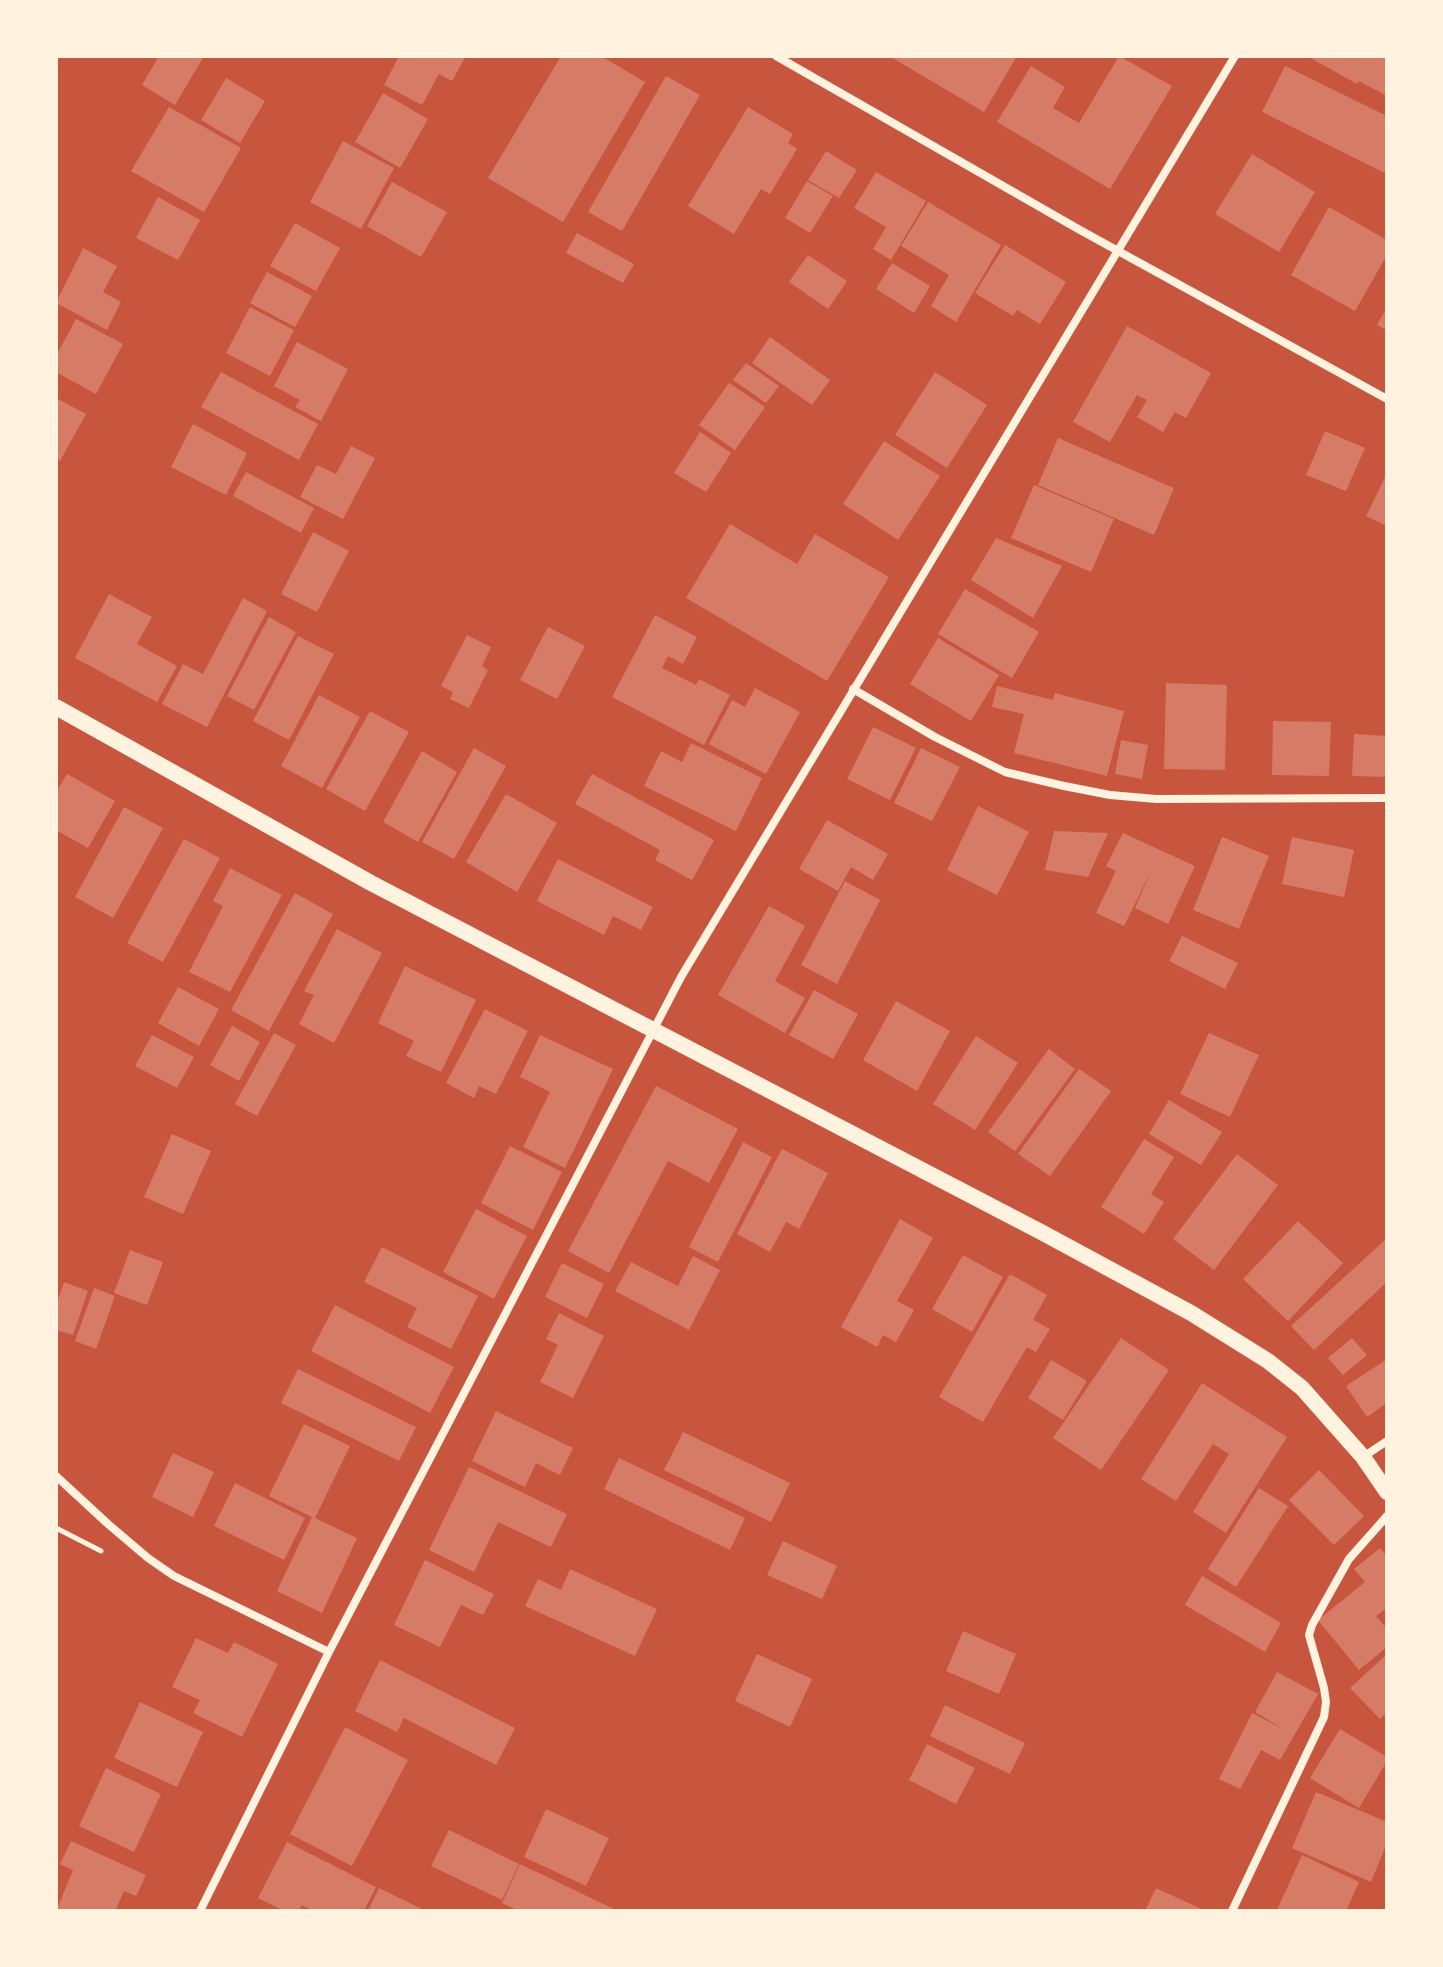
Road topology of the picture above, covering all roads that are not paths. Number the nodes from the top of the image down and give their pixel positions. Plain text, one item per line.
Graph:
1 (776, 56) edge
2 (1235, 56) edge
3 (1118, 251) junction
4 (1387, 399) edge
5 (853, 689) junction
6 (56, 707) edge
7 (1387, 798) edge
8 (652, 1031) junction
9 (1387, 1441) edge
10 (1363, 1457) junction
11 (56, 1476) edge
12 (1387, 1492) edge
13 (1387, 1516) edge
14 (329, 1652) junction
15 (200, 1911) edge
16 (1232, 1911) edge

1 - 3 street
2 - 3 street
3 - 4 street
3 - 5 street
5 - 7 street
5 - 8 street
6 - 8 main road
8 - 10 main road
8 - 14 street
9 - 10 street
10 - 12 main road
11 - 14 street
13 - 16 street
14 - 15 street

